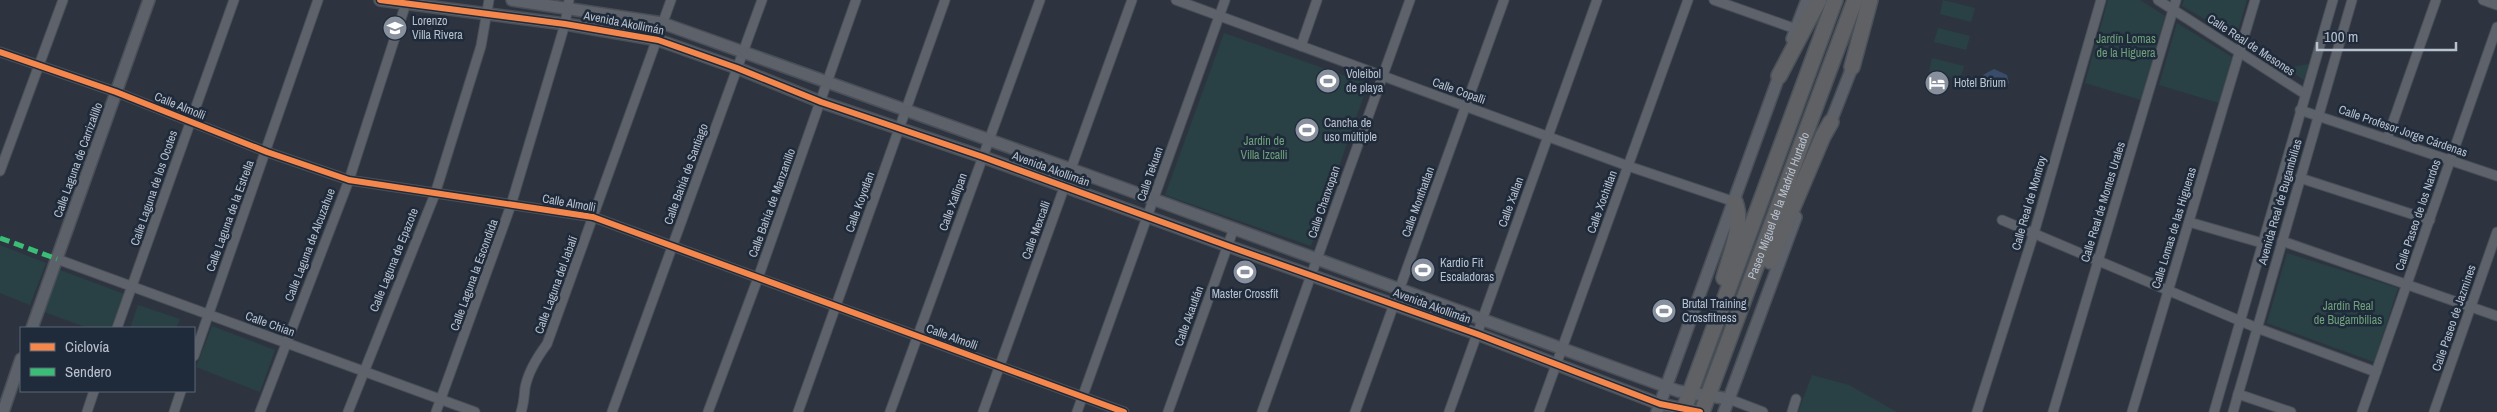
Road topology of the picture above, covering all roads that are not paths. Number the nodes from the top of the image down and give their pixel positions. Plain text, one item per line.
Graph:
1 (63, 0) edge
2 (149, 0) edge
3 (234, 0) edge
4 (318, 0) edge
5 (380, 0) edge
6 (489, 0) edge
7 (512, 0) edge
8 (671, 0) edge
9 (762, 0) edge
10 (856, 0) edge
11 (945, 0) edge
12 (1040, 0) edge
13 (1132, 0) edge
14 (1176, 0) edge
15 (1224, 0) edge
16 (1317, 0) edge
17 (1410, 0) edge
18 (1504, 0) edge
19 (1597, 0) edge
20 (1688, 0) edge
21 (1714, 0) edge
22 (1807, 0) edge
23 (1819, 0) edge
24 (1835, 0) edge
25 (1855, 0) edge
26 (1870, 0) edge
27 (1876, 0) edge
28 (2101, 0) edge
29 (2158, 0) edge
30 (2176, 0) edge
31 (2255, 0) edge
32 (2333, 0) edge
33 (2352, 0) edge
34 (2436, 0) edge
35 (2483, 0) edge
36 (407, 2) edge
37 (568, 3) edge
38 (2497, 5) edge
39 (2174, 10) junction
40 (486, 13) junction
41 (1219, 16) junction
42 (662, 23) junction
43 (565, 24) junction
44 (2497, 27) edge
45 (1796, 29) junction
46 (658, 40) junction
47 (1301, 46) junction
48 (0, 52) edge
49 (743, 52) junction
50 (2239, 52) junction
51 (39, 66) junction
52 (1852, 66) junction
53 (737, 68) junction
54 (1382, 76) junction
55 (1779, 76) junction
56 (828, 83) junction
57 (116, 92) junction
58 (2305, 94) junction
59 (821, 102) junction
60 (1465, 106) junction
61 (906, 109) junction
62 (2300, 110) junction
63 (2318, 116) junction
64 (190, 122) junction
65 (1831, 122) junction
66 (899, 127) junction
67 (1548, 137) junction
68 (989, 139) junction
69 (2387, 139) junction
70 (266, 152) junction
71 (983, 157) junction
72 (2450, 161) junction
73 (1628, 166) junction
74 (1071, 169) junction
75 (0, 171) edge
76 (2497, 176) edge
77 (2300, 178) junction
78 (349, 180) junction
79 (1065, 186) junction
80 (435, 194) junction
81 (1154, 199) junction
82 (1735, 202) junction
83 (511, 205) junction
84 (592, 217) junction
85 (1148, 217) junction
86 (2002, 220) dead end
87 (2430, 220) junction
88 (2189, 222) junction
89 (1234, 228) junction
90 (2497, 232) edge
91 (2034, 233) junction
92 (2282, 241) junction
93 (2262, 244) junction
94 (1228, 246) junction
95 (673, 247) junction
96 (57, 259) junction
97 (1318, 259) junction
98 (2098, 261) junction
99 (1312, 275) junction
100 (758, 278) junction
101 (2407, 284) junction
102 (132, 287) junction
103 (1400, 288) junction
104 (2168, 290) junction
105 (1394, 304) junction
106 (836, 306) junction
107 (2471, 307) junction
108 (209, 314) junction
109 (2497, 316) edge
110 (1482, 319) junction
111 (2240, 321) junction
112 (32, 327) edge
113 (117, 327) edge
114 (2257, 328) junction
115 (1477, 334) junction
116 (918, 336) junction
117 (1711, 339) junction
118 (286, 343) junction
119 (1729, 343) junction
120 (1562, 348) junction
121 (195, 353) edge
122 (20, 362) edge
123 (1556, 364) junction
124 (1000, 366) junction
125 (362, 371) junction
126 (2376, 372) junction
127 (1667, 386) junction
128 (94, 392) edge
129 (181, 392) edge
130 (1689, 394) junction
131 (2238, 394) junction
132 (1708, 396) junction
133 (1083, 397) junction
134 (440, 399) junction
135 (1729, 399) junction
136 (1796, 399) dead end
137 (1659, 408) edge
138 (1684, 411) edge
139 (2, 412) edge
140 (86, 412) edge
141 (174, 412) edge
142 (260, 412) edge
143 (348, 412) edge
144 (436, 412) edge
145 (475, 412) edge
146 (521, 412) edge
147 (612, 412) edge
148 (708, 412) edge
149 (798, 412) edge
150 (890, 412) edge
151 (983, 412) edge
152 (1077, 412) edge
153 (1124, 412) edge
154 (1168, 412) edge
155 (1262, 412) edge
156 (1355, 412) edge
157 (1449, 412) edge
158 (1539, 412) edge
159 (1701, 412) edge
160 (1724, 412) edge
161 (1763, 412) edge
162 (1792, 412) edge
163 (1977, 412) edge
164 (2053, 412) edge
165 (2132, 412) edge
166 (2214, 412) edge
167 (2233, 412) edge
168 (2291, 412) edge
169 (2362, 412) edge
170 (2434, 412) edge

1 - 51 street
2 - 57 street, Calle Laguna de Carrizalillo
3 - 64 street, Calle Laguna de los Ocotes
4 - 70 street, Calle Laguna de la Estrella
5 - 36 street, Avenida Akollimán
6 - 40 street, Calle Laguna de Epazote
7 - 37 street, Avenida Akollimán
8 - 42 street, Calle Laguna del Jabalí
9 - 49 street, Calle Bahía de Santiago
10 - 56 street, Calle Bahía de Manzanillo
11 - 61 street, Calle Koyotlan
12 - 68 street, Calle Xallipan
13 - 74 street, Calle Mexcalli
14 - 41 street, Calle Copalli
15 - 41 street, Calle Tekuan
16 - 47 street
17 - 54 street, Calle Chanxopan
18 - 60 street, Calle Monthatlan
19 - 67 street, Calle Xallan
20 - 73 street, Calle Xochitlan
21 - 45 street
22 - 45 street
23 - 55 highway
24 - 117 highway, Paseo Miguel de la Madrid Hurtado
25 - 119 highway, Paseo Miguel de la Madrid Hurtado
26 - 52 highway
27 - 52 street
28 - 91 street, Calle Real de Montroy
29 - 39 street, Calle Real de Mesones
30 - 39 street, Calle Real de Montes Urales
31 - 50 street, Calle Lomas de las Higueras
32 - 58 street, Avenida Real de Bugambilias
33 - 63 street, Avenida Real de Bugambilias
34 - 69 street
35 - 38 street
36 - 40 street, Avenida Akollimán
36 - 78 street, Calle Laguna de Alcuzahue
37 - 42 street, Avenida Akollimán
37 - 43 street, Calle Laguna la Escondida
39 - 50 street, Calle Real de Mesones
39 - 98 street, Calle Real de Montes Urales
40 - 43 street, Avenida Akollimán
40 - 80 street, Calle Laguna de Epazote
41 - 47 street, Calle Copalli
41 - 81 street, Calle Tekuan
42 - 46 street, Calle Laguna del Jabalí
42 - 49 street, Avenida Akollimán
43 - 46 street, Avenida Akollimán
43 - 83 street, Calle Laguna la Escondida
44 - 72 street, Calle Paseo de los Nardos
45 - 55 street
46 - 53 street, Avenida Akollimán
46 - 84 street, Calle Laguna del Jabalí
47 - 54 street, Calle Copalli
48 - 51 street, Calle Almolli
49 - 53 street, Calle Bahía de Santiago
49 - 56 street, Avenida Akollimán
50 - 58 street, Calle Real de Mesones
50 - 88 street, Calle Lomas de las Higueras
51 - 57 street, Calle Almolli
51 - 75 street
52 - 65 street
53 - 59 street, Avenida Akollimán
53 - 95 street, Calle Bahía de Santiago
54 - 60 street, Calle Copalli
54 - 97 street, Calle Chanxopan
55 - 82 street
56 - 59 street, Calle Bahía de Manzanillo
56 - 61 street, Avenida Akollimán
57 - 64 street, Calle Almolli
57 - 96 street, Calle Laguna de Carrizalillo
58 - 62 street, Avenida Real de Bugambilias
59 - 66 street, Avenida Akollimán
59 - 100 street, Calle Bahía de Manzanillo
60 - 67 street, Calle Copalli
60 - 103 street, Calle Monthatlan
61 - 66 street, Calle Koyotlan
61 - 68 street, Avenida Akollimán
62 - 63 street, Calle Profesor Jorge Cárdenas
62 - 93 street, Avenida Real de Bugambilias
63 - 69 street, Calle Profesor Jorge Cárdenas
63 - 77 street, Avenida Real de Bugambilias
64 - 70 street, Calle Almolli
64 - 102 street, Calle Laguna de los Ocotes
65 - 119 highway
65 - 135 street
66 - 71 street, Avenida Akollimán
66 - 106 street, Calle Koyotlan
67 - 73 street, Calle Copalli
67 - 110 street, Calle Xallan
68 - 71 street, Calle Xallipan
68 - 74 street, Avenida Akollimán
69 - 72 street, Calle Profesor Jorge Cárdenas
70 - 78 street, Calle Almolli
70 - 108 street, Calle Laguna de la Estrella
71 - 79 street, Avenida Akollimán
71 - 116 street, Calle Xallipan
72 - 76 street, Calle Profesor Jorge Cárdenas
72 - 87 street, Calle Paseo de los Nardos
73 - 82 street, Calle Copalli
73 - 120 street, Calle Xochitlan
74 - 79 street, Calle Mexcalli
74 - 81 street, Avenida Akollimán
77 - 87 street
77 - 92 street, Avenida Real de Bugambilias
78 - 80 street, Calle Almolli
78 - 118 street, Calle Laguna de Alcuzahue
79 - 85 street, Avenida Akollimán
79 - 124 street, Calle Mexcalli
80 - 83 street, Calle Almolli
80 - 125 street, Calle Laguna de Epazote
81 - 85 street, Calle Tekuan
81 - 89 street, Avenida Akollimán
82 - 117 highway
82 - 127 street
83 - 84 street, Calle Almolli
83 - 134 street, Calle Laguna la Escondida
84 - 95 street, Calle Almolli
84 - 146 street, Calle Laguna del Jabalí
85 - 94 street, Avenida Akollimán
85 - 133 street, Calle Tekuan
86 - 91 street
87 - 101 street, Calle Paseo de los Nardos
88 - 93 street
88 - 104 street, Calle Lomas de las Higueras
89 - 94 street, Calle Akautlán
89 - 97 street, Avenida Akollimán
90 - 107 street, Calle Paseo de Jazmines
91 - 98 street
91 - 163 street, Calle Real de Montroy
92 - 101 street
92 - 114 street, Avenida Real de Bugambilias
93 - 111 street, Avenida Real de Bugambilias
94 - 99 street, Avenida Akollimán
94 - 154 street, Calle Akautlán
95 - 100 street, Calle Almolli
95 - 147 street, Calle Bahía de Santiago
96 - 102 street, Calle Chian
96 - 112 street, Calle Laguna de Carrizalillo
97 - 99 street, Calle Chanxopan
97 - 103 street, Avenida Akollimán
98 - 104 street
98 - 164 street, Calle Real de Montes Urales
99 - 105 street, Avenida Akollimán
99 - 155 street, Calle Chanxopan
100 - 106 street, Calle Almolli
100 - 148 street, Calle Bahía de Manzanillo
101 - 107 street
101 - 126 street, Calle Paseo de los Nardos
102 - 108 street, Calle Chian
102 - 113 street, Calle Laguna de los Ocotes
103 - 105 street, Calle Monthatlan
103 - 110 street, Avenida Akollimán
104 - 111 street
104 - 165 street, Calle Lomas de las Higueras
105 - 115 street, Avenida Akollimán
105 - 156 street, Calle Monthatlan
106 - 116 street, Calle Almolli
106 - 149 street, Calle Koyotlan
107 - 109 street
107 - 170 street, Calle Paseo de Jazmines
108 - 118 street, Calle Chian
108 - 121 street, Calle Laguna de la Estrella
110 - 115 street, Calle Xallan
110 - 120 street, Avenida Akollimán
111 - 114 street
111 - 166 street, Avenida Real de Bugambilias
114 - 126 street
114 - 131 street, Avenida Real de Bugambilias
115 - 123 street, Avenida Akollimán
115 - 157 street, Calle Xallan
116 - 124 street, Calle Almolli
116 - 150 street, Calle Xallipan
117 - 130 highway, Paseo Miguel de la Madrid Hurtado
118 - 125 street, Calle Chian
118 - 142 street, Calle Laguna de Alcuzahue
119 - 132 highway, Paseo Miguel de la Madrid Hurtado
120 - 123 street, Calle Xochitlan
120 - 127 street, Avenida Akollimán
122 - 139 street
123 - 137 street, Avenida Akollimán
123 - 158 street, Calle Xochitlan
124 - 133 street, Calle Almolli
124 - 151 street, Calle Mexcalli
125 - 134 street, Calle Chian
125 - 143 street, Calle Laguna de Epazote
126 - 169 street, Calle Paseo de los Nardos
127 - 130 street, Avenida Akollimán
127 - 137 street
128 - 140 street
129 - 141 street
130 - 132 street, Avenida Akollimán
130 - 138 highway, Paseo Miguel de la Madrid Hurtado
131 - 167 street, Avenida Real de Bugambilias
131 - 168 street
132 - 135 street, Avenida Akollimán
132 - 159 highway, Paseo Miguel de la Madrid Hurtado
133 - 152 street, Calle Tekuan
133 - 153 street, Calle Almolli
134 - 144 street, Calle Laguna la Escondida
134 - 145 street, Calle Chian
135 - 160 street
135 - 161 street
136 - 162 street
137 - 138 street, Avenida Akollimán
138 - 159 street, Avenida Akollimán

